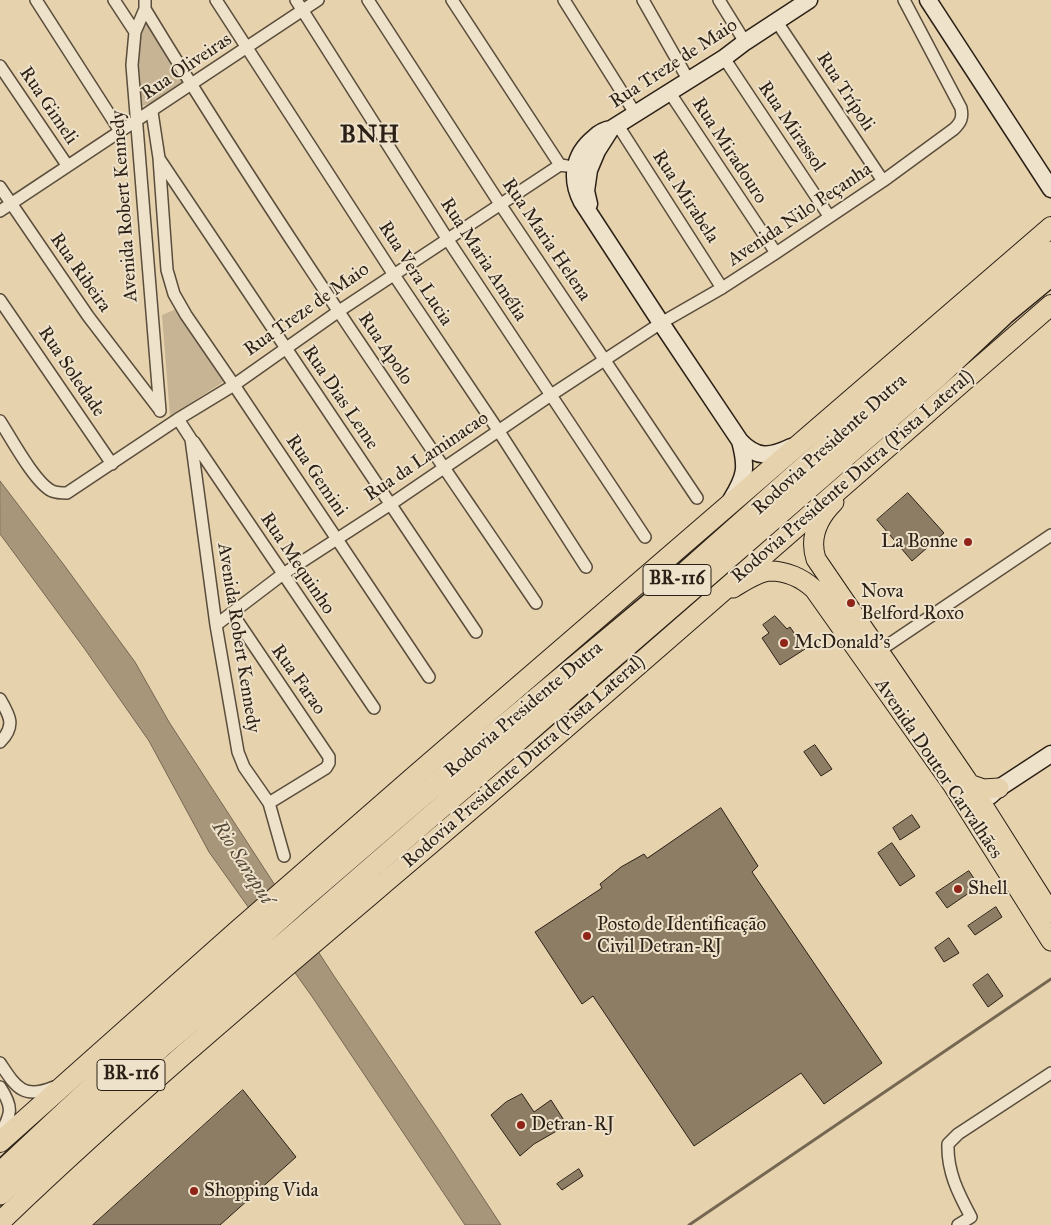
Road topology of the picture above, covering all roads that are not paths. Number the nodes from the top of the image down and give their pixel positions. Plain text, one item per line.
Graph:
1 (36, 0) edge
2 (114, 0) edge
3 (216, 0) edge
4 (318, 0) edge
5 (368, 0) edge
6 (452, 0) edge
7 (564, 0) edge
8 (643, 0) edge
9 (719, 0) edge
10 (904, 0) edge
11 (928, 0) edge
12 (804, 1) edge
13 (145, 4) edge
14 (299, 5) edge
15 (777, 22) junction
16 (135, 32) junction
17 (745, 42) junction
18 (248, 47) junction
19 (724, 58) junction
20 (0, 66) edge
21 (689, 81) junction
22 (192, 85) junction
23 (670, 93) junction
24 (152, 112) junction
25 (635, 113) junction
26 (136, 121) junction
27 (614, 126) junction
28 (120, 131) junction
29 (159, 158) junction
30 (67, 166) junction
31 (568, 166) junction
32 (883, 181) junction
33 (0, 187) edge
34 (1051, 189) edge
35 (11, 203) junction
36 (500, 204) junction
37 (0, 211) edge
38 (590, 214) junction
39 (829, 216) junction
40 (1051, 228) edge
41 (448, 240) junction
42 (1051, 252) edge
43 (776, 253) junction
44 (394, 275) junction
45 (1051, 275) edge
46 (722, 288) junction
47 (174, 294) joint
48 (0, 300) edge
49 (1051, 305) edge
50 (338, 311) junction
51 (661, 323) junction
52 (286, 348) junction
53 (605, 361) junction
54 (234, 385) junction
55 (551, 395) junction
56 (160, 411) junction
57 (178, 419) junction
58 (0, 421) edge
59 (169, 426) junction
60 (498, 430) junction
61 (192, 439) junction
62 (740, 441) junction
63 (802, 442) junction
64 (112, 464) junction
65 (444, 468) junction
66 (861, 470) junction
67 (697, 498) dead end
68 (390, 504) junction
69 (727, 507) junction
70 (1051, 535) edge
71 (645, 537) dead end
72 (336, 538) junction
73 (586, 567) dead end
74 (822, 568) junction
75 (769, 571) junction
76 (283, 574) junction
77 (718, 596) junction
78 (536, 603) dead end
79 (232, 613) junction
80 (216, 626) junction
81 (476, 632) dead end
82 (878, 651) junction
83 (429, 678) dead end
84 (1, 700) edge
85 (374, 708) dead end
86 (0, 742) edge
87 (1051, 754) edge
88 (969, 784) junction
89 (999, 788) junction
90 (269, 803) junction
91 (978, 812) junction
92 (284, 856) dead end
93 (294, 894) junction
94 (1051, 913) edge
95 (323, 923) junction
96 (242, 939) junction
97 (1051, 941) edge
98 (272, 967) junction
99 (0, 1063) edge
100 (1051, 1073) edge
101 (69, 1081) junction
102 (0, 1087) edge
103 (0, 1135) edge
104 (0, 1142) edge
105 (0, 1172) edge
106 (0, 1194) edge
107 (974, 1221) edge
108 (0, 1222) edge
109 (958, 1225) edge

1 - 28 street
2 - 16 street
3 - 18 street, Rua Vera Lucia
4 - 14 street, Rua Oliveiras
5 - 36 street, Rua Maria Helena
6 - 31 street
7 - 25 street
8 - 21 street
9 - 17 street
10 - 32 street, Avenida Nilo Peçanha
11 - 34 main road
12 - 15 main road, Rua Treze de Maio
13 - 16 street, Avenida Robert Kennedy
13 - 22 street, Rua Apolo
14 - 18 street, Rua Oliveiras
14 - 41 street, Rua Maria Amélia
15 - 17 main road, Rua Treze de Maio
15 - 32 street, Rua Trípoli
16 - 26 street, Avenida Robert Kennedy
17 - 19 main road, Rua Treze de Maio
18 - 22 street, Rua Oliveiras
18 - 44 street, Rua Vera Lucia
19 - 21 main road, Rua Treze de Maio
19 - 39 street, Rua Mirassol
20 - 30 street, Rua Gimeli
21 - 23 main road, Rua Treze de Maio
22 - 24 street, Rua Oliveiras
22 - 50 street, Rua Apolo
23 - 25 main road, Rua Treze de Maio
23 - 43 street, Rua Miradouro
24 - 26 street, Rua Oliveiras
24 - 29 street, Avenida Robert Kennedy
25 - 27 main road, Rua Treze de Maio
26 - 28 street, Rua Oliveiras
26 - 56 street, Avenida Robert Kennedy
27 - 31 main road, Rua Treze de Maio
27 - 38 main road, Rua Treze de Maio
27 - 46 street, Rua Mirabela
28 - 30 street, Rua Oliveiras
29 - 47 street, Avenida Robert Kennedy
29 - 52 street, Rua Dias Leme
30 - 35 street, Rua Oliveiras
31 - 36 street, Rua Treze de Maio
31 - 38 main road
32 - 39 street, Avenida Nilo Peçanha
33 - 35 street, Rua Ribeira
35 - 37 street, Rua Oliveiras
35 - 56 street, Rua Ribeira
36 - 41 street, Rua Treze de Maio
36 - 53 street, Rua Maria Helena
38 - 51 main road
39 - 43 street, Avenida Nilo Peçanha
40 - 63 highway, BR-116
41 - 44 street, Rua Treze de Maio
41 - 55 street, Rua Maria Amélia
42 - 93 highway, Rodovia Presidente Dutra / BR-116
43 - 46 street, Avenida Nilo Peçanha
44 - 50 street, Rua Treze de Maio
44 - 60 street, Rua Vera Lucia
45 - 95 highway, Rodovia Presidente Dutra / BR-116
46 - 51 street, Avenida Nilo Peçanha
47 - 54 street, Rua Gemini
48 - 64 street, Rua Soledade
49 - 66 highway, Rodovia Presidente Dutra (Pista Lateral) / BR-116
50 - 52 street, Rua Treze de Maio
50 - 65 street, Rua Apolo
51 - 53 street, Rua da Laminacao
51 - 62 main road
52 - 54 street, Rua Treze de Maio
52 - 68 street, Rua Dias Leme
53 - 55 street, Rua da Laminacao
53 - 67 street, Rua Maria Helena
54 - 57 street, Rua Treze de Maio
54 - 72 street, Rua Gemini
55 - 60 street, Rua da Laminacao
55 - 71 street, Rua Maria Amélia
56 - 59 street, Rua Ribeira
57 - 59 street, Rua Treze de Maio
57 - 61 street, Avenida Robert Kennedy
58 - 64 street, Rua Treze de Maio
59 - 64 street, Rua Treze de Maio
60 - 65 street, Rua da Laminacao
60 - 73 street, Rua Vera Lucia
61 - 76 street, Rua Mequinho
61 - 80 street, Avenida Robert Kennedy
62 - 63 main road
62 - 69 main road
63 - 69 highway, BR-116
65 - 68 street, Rua da Laminacao
65 - 78 street, Rua Apolo
66 - 74 main road
66 - 77 highway, Rodovia Presidente Dutra (Pista Lateral) / BR-116
68 - 72 street, Rua da Laminacao
68 - 81 street, Rua Dias Leme
69 - 93 highway, BR-116
70 - 82 street
72 - 76 street, Rua da Laminacao
72 - 83 street, Rua Gemini
74 - 75 main road
74 - 82 main road
75 - 77 main road
75 - 91 main road, Avenida Doutor Carvalhães
76 - 79 street, Rua da Laminacao
76 - 85 street, Rua Mequinho
77 - 95 highway, Rodovia Presidente Dutra (Pista Lateral) / BR-116
79 - 80 street, Rua da Laminacao
79 - 90 street, Rua Farao
80 - 90 street, Avenida Robert Kennedy
82 - 88 main road
84 - 86 street
87 - 89 main road
88 - 89 main road
88 - 91 main road
89 - 91 main road
90 - 92 street, Avenida Robert Kennedy
91 - 94 main road
91 - 97 main road, Avenida Doutor Carvalhães
93 - 96 highway, Rodovia Presidente Dutra / BR-116
95 - 98 highway, Rodovia Presidente Dutra / BR-116
96 - 101 highway, BR-116
96 - 105 highway, Rodovia Presidente Dutra / BR-116
98 - 106 highway, Rodovia Presidente Dutra / BR-116
98 - 108 highway, BR-116
99 - 101 street
100 - 107 street
101 - 104 highway, BR-116
102 - 103 street
107 - 109 street

